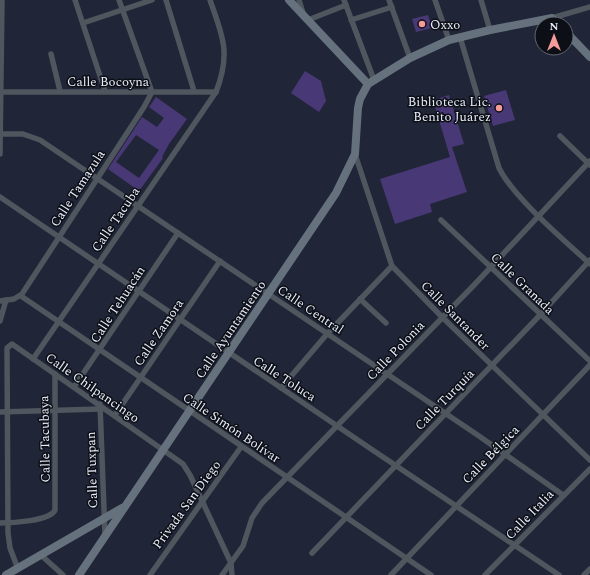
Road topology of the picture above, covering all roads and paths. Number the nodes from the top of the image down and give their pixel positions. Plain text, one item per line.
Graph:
1 (2, 0) edge
2 (75, 0) edge
3 (119, 0) edge
4 (152, 0) edge
5 (166, 0) edge
6 (210, 0) edge
7 (289, 0) edge
8 (299, 0) edge
9 (389, 0) edge
10 (435, 0) edge
11 (481, 0) edge
12 (345, 2) edge
13 (392, 7) junction
14 (590, 7) edge
15 (122, 10) junction
16 (559, 16) edge
17 (306, 18) junction
18 (351, 20) junction
19 (534, 21) edge
20 (83, 23) junction
21 (490, 30) junction
22 (460, 37) junction
23 (449, 40) junction
24 (574, 40) edge
25 (50, 54) dead end
26 (590, 57) edge
27 (410, 58) junction
28 (371, 82) junction
29 (60, 91) junction
30 (105, 91) junction
31 (194, 91) junction
32 (1, 92) edge
33 (152, 92) junction
34 (216, 92) junction
35 (0, 134) edge
36 (560, 136) dead end
37 (0, 154) edge
38 (355, 154) junction
39 (589, 163) edge
40 (97, 178) junction
41 (0, 197) edge
42 (138, 206) junction
43 (539, 215) junction
44 (441, 220) dead end
45 (178, 233) junction
46 (59, 237) junction
47 (220, 261) junction
48 (589, 262) edge
49 (98, 264) junction
50 (392, 266) junction
51 (490, 266) junction
52 (138, 291) junction
53 (268, 293) junction
54 (20, 296) junction
55 (360, 299) junction
56 (3, 300) edge
57 (540, 315) junction
58 (442, 317) junction
59 (179, 320) junction
60 (0, 321) edge
61 (58, 322) junction
62 (386, 323) dead end
63 (327, 334) junction
64 (100, 350) junction
65 (228, 354) junction
66 (34, 359) junction
67 (590, 361) edge
68 (590, 365) edge
69 (491, 366) junction
70 (55, 374) junction
71 (387, 374) junction
72 (140, 378) junction
73 (74, 387) junction
74 (281, 388) junction
75 (100, 407) junction
76 (54, 410) junction
77 (190, 411) junction
78 (0, 412) edge
79 (8, 412) junction
80 (446, 414) junction
81 (543, 414) junction
82 (115, 415) junction
83 (337, 425) junction
84 (241, 447) junction
85 (164, 450) junction
86 (505, 454) junction
87 (590, 460) edge
88 (396, 464) junction
89 (590, 469) edge
90 (286, 476) junction
91 (563, 495) junction
92 (202, 502) junction
93 (456, 505) junction
94 (125, 506) junction
95 (346, 516) junction
96 (104, 519) junction
97 (0, 523) edge
98 (8, 523) junction
99 (105, 535) junction
100 (515, 545) junction
101 (312, 553) dead end
102 (42, 556) junction
103 (406, 558) junction
104 (230, 563) junction
105 (18, 569) junction
106 (590, 569) edge
107 (6, 575) edge
108 (63, 575) edge
109 (79, 575) edge
110 (150, 575) edge
111 (222, 575) edge
112 (232, 575) edge
113 (391, 575) edge
114 (431, 575) edge
115 (486, 575) edge
116 (559, 575) edge
117 (584, 575) edge

1 - 32 street
2 - 20 street
3 - 15 street
4 - 15 street
5 - 31 street
6 - 34 street, Calle Tacuba
7 - 17 main road
8 - 17 street
9 - 13 street
10 - 23 street
11 - 21 street
12 - 17 street
12 - 18 street
13 - 18 street
13 - 27 street
14 - 16 street
15 - 20 street
15 - 33 street
17 - 28 main road
18 - 28 street
19 - 21 main road
20 - 30 street
21 - 22 main road
22 - 23 main road
22 - 43 street
23 - 27 main road
24 - 26 main road
25 - 29 street
27 - 28 main road
28 - 38 main road, Calle Ayuntamiento
29 - 30 street, Calle Bocoyna
29 - 32 street, Calle Bocoyna
30 - 33 street, Calle Bocoyna
31 - 33 street, Calle Bocoyna
31 - 34 street, Calle Bocoyna
32 - 35 street
33 - 40 street, Calle Tamazula
34 - 42 street, Calle Tacuba
35 - 37 street
35 - 40 street, Calle Central
36 - 39 street
38 - 50 street, Calle Santander
38 - 53 main road, Calle Ayuntamiento
39 - 43 street, Calle Polonia
40 - 42 street, Calle Central
40 - 46 street, Calle Tamazula
41 - 46 street, Calle Toluca
42 - 45 street, Calle Central
42 - 49 street, Calle Tacuba
43 - 48 street
43 - 51 street, Calle Polonia
44 - 51 street, Calle Granada
45 - 47 street, Calle Central
45 - 52 street, Calle Tehuacán
46 - 49 street, Calle Toluca
46 - 54 street, Calle Tamazula
47 - 53 street, Calle Central
47 - 59 street, Calle Zamora
48 - 57 street, Calle Turquía
49 - 52 street, Calle Toluca
49 - 61 street, Calle Tacuba
50 - 55 street
50 - 58 street, Calle Santander
51 - 57 street, Calle Granada
51 - 58 street, Calle Polonia
52 - 59 street, Calle Toluca
52 - 64 street, Calle Tehuacán
53 - 63 street, Calle Central
53 - 65 main road, Calle Ayuntamiento
54 - 56 street
54 - 61 street, Calle Simón Bolívar
55 - 62 street
55 - 63 street
56 - 60 street
57 - 67 street, Calle Granada
57 - 69 street, Calle Turquía
58 - 69 street, Calle Santander
58 - 71 street, Calle Polonia
59 - 65 street, Calle Toluca
59 - 72 street, Calle Zamora
61 - 64 street, Calle Simón Bolívar
61 - 66 street, Calle Tacuba
63 - 71 street, Calle Central
63 - 74 street
64 - 72 street, Calle Simón Bolívar
64 - 73 street, Calle Tehuacán
65 - 74 street, Calle Toluca
65 - 77 main road, Calle Ayuntamiento
66 - 70 street, Calle Chilpancingo
66 - 79 street, Calle Chilpancingo
68 - 81 street, Calle Bélgica
69 - 80 street, Calle Turquía
69 - 81 street, Calle Santander
70 - 73 street, Calle Chilpancingo
70 - 76 street, Calle Tacubaya
71 - 80 street, Calle Central
71 - 83 street, Calle Polonia
72 - 77 street, Calle Simón Bolívar
72 - 82 street, Calle Zamora
73 - 75 street, Calle Chilpancingo
74 - 83 street, Calle Toluca
75 - 76 street
75 - 82 street, Calle Chilpancingo
75 - 96 street, Calle Tuxpan
76 - 79 street
76 - 98 street, Calle Tacubaya
77 - 84 street, Calle Simón Bolívar
77 - 85 main road, Calle Ayuntamiento
78 - 79 street
79 - 98 street
80 - 86 street, Calle Central
80 - 88 street, Calle Turquía
81 - 86 street, Calle Bélgica
81 - 87 street, Calle Santander
82 - 85 street, Calle Chilpancingo
83 - 88 street, Calle Toluca
83 - 90 street, Calle Polonia
84 - 90 street, Calle Simón Bolívar
84 - 92 street, Privada San Diego
85 - 92 street, Calle Chilpancingo
85 - 94 main road, Calle Ayuntamiento
86 - 91 street, Calle Central
86 - 93 street, Calle Bélgica
88 - 93 street, Calle Toluca
88 - 95 street, Calle Turquía
89 - 91 street, Calle Italia
90 - 95 street, Calle Simón Bolívar
90 - 104 street, Calle Polonia
91 - 100 street, Calle Italia
92 - 104 street, Calle Chilpancingo
92 - 110 street, Privada San Diego
93 - 100 street, Calle Toluca
93 - 103 street, Calle Bélgica
94 - 96 main road
94 - 99 main road, Calle Ayuntamiento
95 - 101 street, Calle Turquía
95 - 103 street, Calle Simón Bolívar
96 - 99 street, Calle Tuxpan
96 - 102 main road
97 - 98 street
98 - 105 street
99 - 109 main road, Calle Ayuntamiento
100 - 115 street, Calle Italia
100 - 116 street, Calle Toluca
102 - 105 main road
102 - 108 street
103 - 113 street, Calle Bélgica
103 - 114 street, Calle Simón Bolívar
104 - 111 street, Calle Polonia
104 - 112 street, Calle Chilpancingo
105 - 107 main road
106 - 117 street

